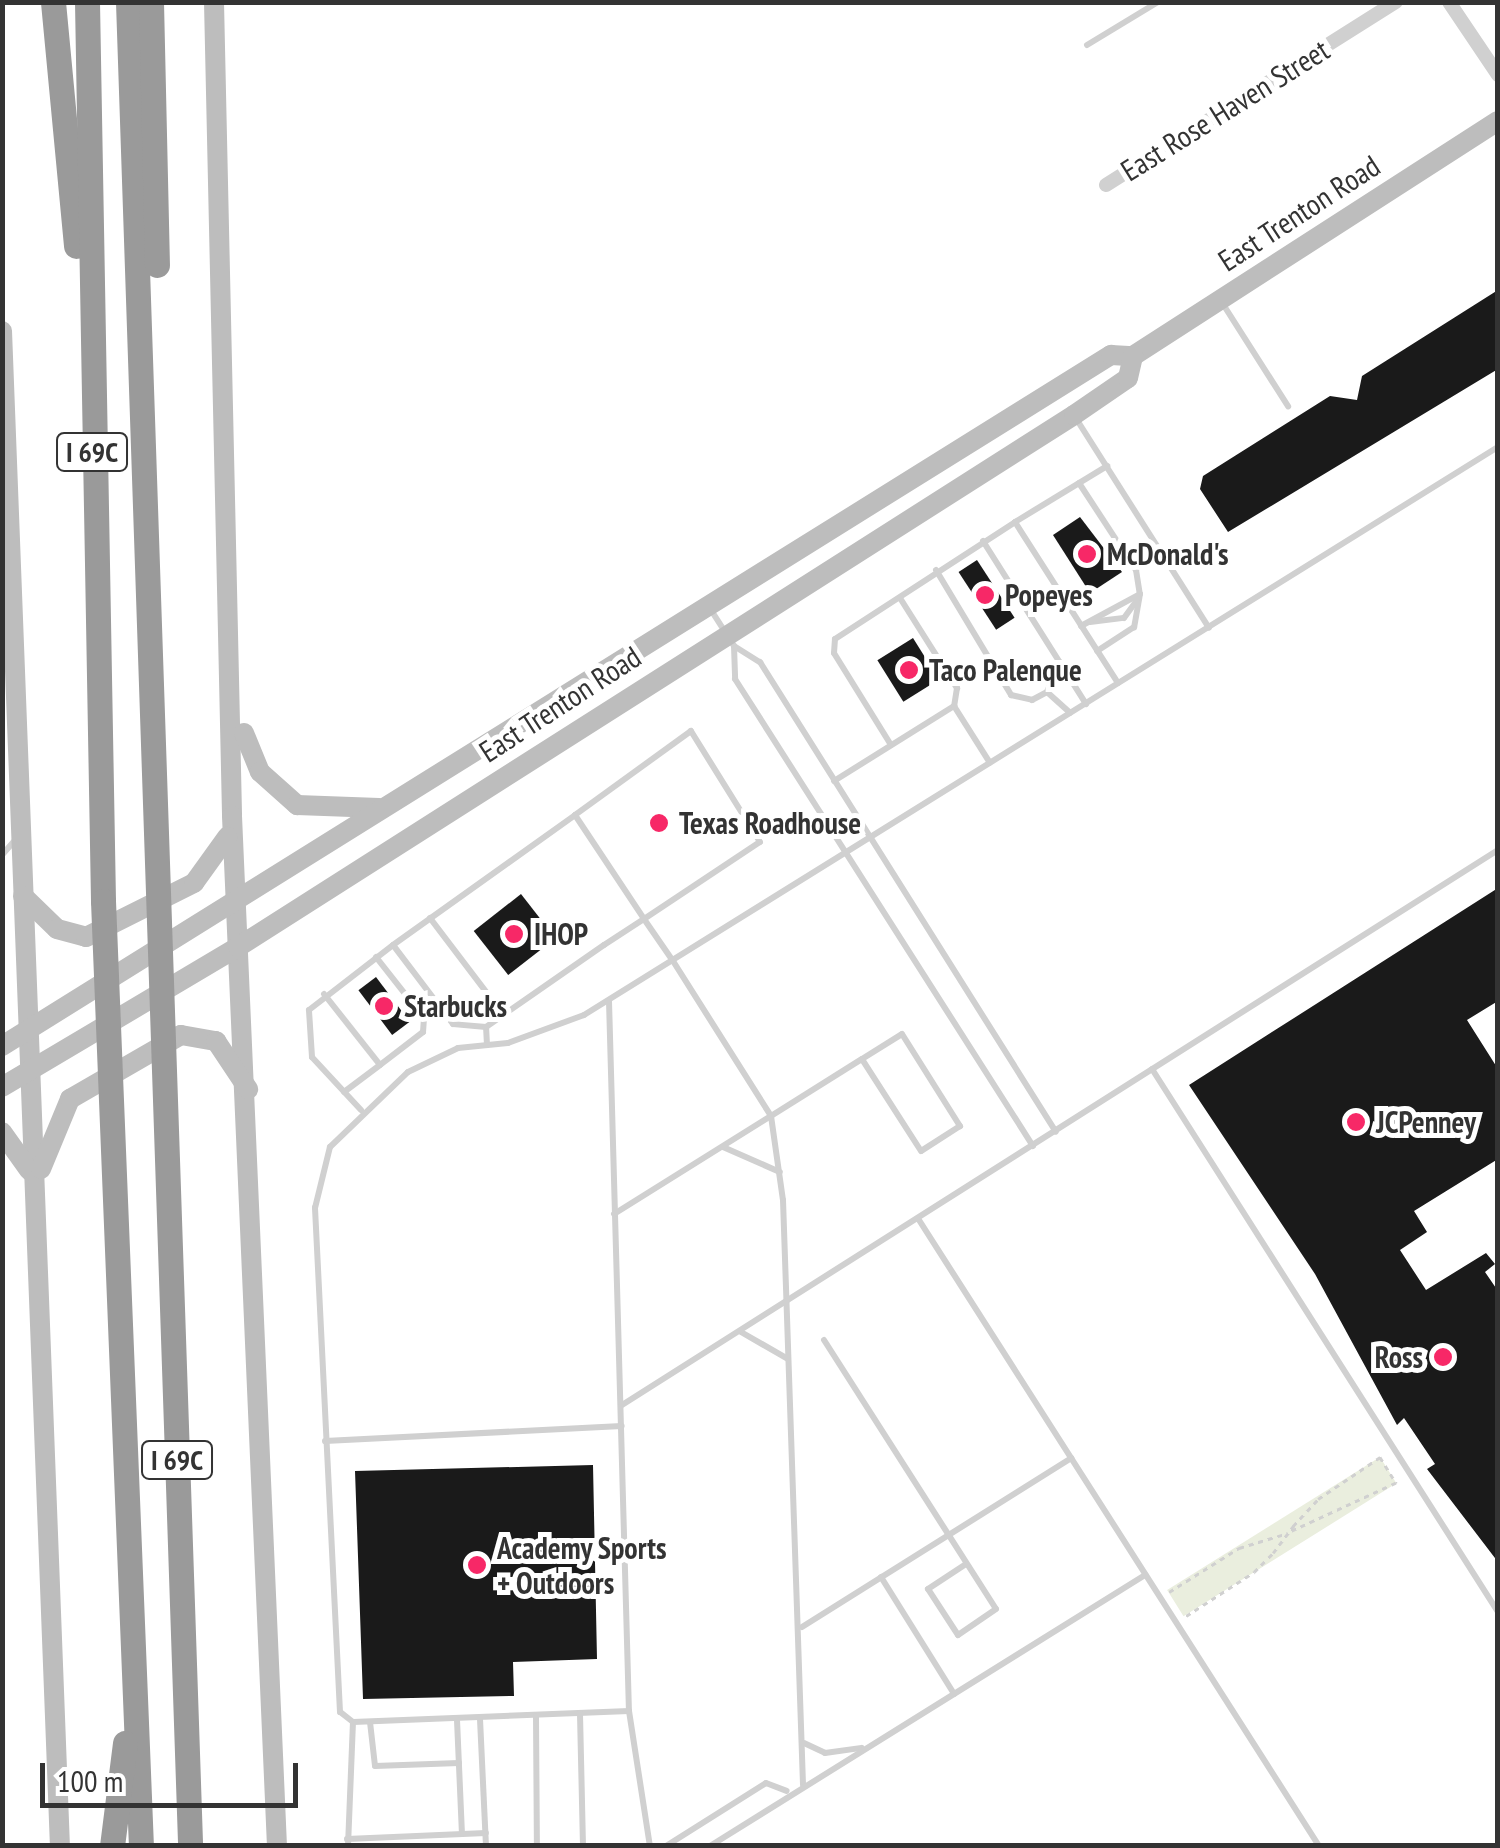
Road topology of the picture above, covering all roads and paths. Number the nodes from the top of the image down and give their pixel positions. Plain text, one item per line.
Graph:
1 (53, 2) edge
2 (86, 2) edge
3 (128, 2) edge
4 (151, 2) edge
5 (214, 2) edge
6 (1158, 2) edge
7 (1396, 2) edge
8 (1449, 2) edge
9 (1087, 45) dead end
10 (1498, 75) edge
11 (1498, 121) edge
12 (1106, 185) dead end
13 (1220, 300) junction
14 (2, 331) edge
15 (145, 339) junction
16 (1133, 356) junction
17 (1288, 406) dead end
18 (91, 410) junction
19 (1074, 415) junction
20 (1498, 448) edge
21 (1107, 466) junction
22 (1079, 484) junction
23 (1015, 522) junction
24 (983, 541) junction
25 (936, 570) junction
26 (1140, 594) junction
27 (900, 598) junction
28 (709, 608) junction
29 (1090, 622) junction
30 (1081, 626) junction
31 (1209, 628) junction
32 (730, 640) junction
33 (1097, 651) junction
34 (1059, 661) junction
35 (1118, 684) junction
36 (1047, 692) junction
37 (236, 700) junction
38 (1086, 704) junction
39 (954, 706) junction
40 (1070, 713) junction
41 (891, 745) junction
42 (990, 763) junction
43 (834, 780) junction
44 (391, 806) junction
45 (574, 815) junction
46 (232, 816) junction
47 (21, 832) junction
48 (870, 837) junction
49 (1498, 850) edge
50 (846, 853) junction
51 (2, 856) edge
52 (23, 896) junction
53 (235, 902) junction
54 (430, 918) junction
55 (644, 919) junction
56 (393, 945) junction
57 (238, 947) junction
58 (376, 956) junction
59 (673, 961) junction
60 (324, 994) junction
61 (610, 1000) junction
62 (504, 1014) junction
63 (486, 1027) junction
64 (25, 1032) junction
65 (488, 1045) junction
66 (2, 1046) edge
67 (862, 1059) junction
68 (380, 1065) junction
69 (1152, 1069) junction
70 (28, 1071) junction
71 (2, 1086) edge
72 (248, 1091) junction
73 (344, 1092) junction
74 (361, 1110) junction
75 (770, 1116) junction
76 (2, 1132) edge
77 (1056, 1132) junction
78 (722, 1146) junction
79 (1033, 1146) junction
80 (780, 1172) junction
81 (36, 1190) junction
82 (613, 1214) junction
83 (919, 1220) junction
84 (786, 1304) junction
85 (740, 1332) junction
86 (824, 1340) dead end
87 (788, 1359) junction
88 (622, 1405) junction
89 (622, 1426) junction
90 (325, 1441) junction
91 (1071, 1458) junction
92 (1288, 1533) junction
93 (948, 1536) junction
94 (966, 1564) junction
95 (1146, 1575) junction
96 (881, 1577) junction
97 (1498, 1612) edge
98 (802, 1628) junction
99 (134, 1689) junction
100 (954, 1694) junction
101 (629, 1711) junction
102 (580, 1714) junction
103 (536, 1716) junction
104 (458, 1720) junction
105 (480, 1720) junction
106 (353, 1722) junction
107 (370, 1722) junction
108 (804, 1743) junction
109 (873, 1744) junction
110 (459, 1763) junction
111 (803, 1785) junction
112 (787, 1791) junction
113 (486, 1833) junction
114 (462, 1834) junction
115 (347, 1842) edge
116 (60, 1846) edge
117 (112, 1846) edge
118 (140, 1846) edge
119 (190, 1846) edge
120 (277, 1846) edge
121 (486, 1846) edge
122 (537, 1846) edge
123 (583, 1846) edge
124 (650, 1846) edge
125 (666, 1846) edge
126 (710, 1846) edge
127 (1320, 1846) edge

1 - 18 highway
2 - 18 highway, I 69C
3 - 15 highway, I 69C
4 - 15 highway
5 - 37 main road
6 - 9 lane
7 - 12 street, East Rose Haven Street
8 - 10 street
11 - 13 main road, East Trenton Road
13 - 16 main road, East Trenton Road
13 - 17 lane
14 - 47 main road
15 - 119 highway, I 69C
16 - 19 main road, East Trenton Road
16 - 28 main road, East Trenton Road
18 - 99 highway, I 69C
19 - 21 lane
19 - 32 main road, East Trenton Road
20 - 31 lane
21 - 22 lane
21 - 31 lane
22 - 23 lane
22 - 26 lane
23 - 24 lane
23 - 30 lane
24 - 25 lane
24 - 34 lane
25 - 27 lane
25 - 36 lane
26 - 29 lane
26 - 29 lane
26 - 33 lane
27 - 39 lane
27 - 41 lane
28 - 32 lane
28 - 44 main road, East Trenton Road
29 - 30 lane
30 - 33 lane
31 - 35 lane
32 - 43 lane
32 - 50 lane
32 - 57 main road, East Trenton Road
33 - 35 lane
34 - 36 lane
34 - 38 lane
35 - 38 lane
36 - 40 lane
37 - 44 main road
37 - 46 main road
38 - 40 lane
39 - 41 lane
39 - 42 lane
40 - 42 lane
41 - 43 lane
42 - 48 lane
43 - 48 lane
44 - 53 main road, East Trenton Road
45 - 54 lane
45 - 55 lane
45 - 55 lane
46 - 52 main road
46 - 53 main road
47 - 51 lane
47 - 52 main road
48 - 50 lane
48 - 77 lane
49 - 69 lane
50 - 59 lane
50 - 79 lane
52 - 64 main road
53 - 57 main road
53 - 64 main road, East Trenton Road
54 - 56 lane
54 - 62 lane
55 - 59 lane
55 - 62 lane
56 - 58 lane
56 - 63 lane
57 - 70 main road, East Trenton Road
57 - 72 main road
58 - 60 lane
58 - 68 lane
59 - 61 lane
59 - 75 lane
60 - 68 lane
60 - 73 lane
61 - 65 lane
61 - 82 lane
62 - 63 lane
63 - 65 lane
64 - 66 main road, East Trenton Road
64 - 70 main road
65 - 74 lane
67 - 67 lane
67 - 75 lane
68 - 73 lane
69 - 77 lane
69 - 97 lane
70 - 71 main road, East Trenton Road
70 - 81 main road
72 - 81 main road
72 - 120 main road
73 - 74 lane
74 - 90 lane
75 - 78 lane
75 - 80 lane
76 - 81 main road
77 - 79 lane
78 - 80 lane
78 - 82 lane
79 - 83 lane
80 - 84 lane
81 - 116 main road
82 - 88 lane
83 - 84 lane
83 - 91 lane
84 - 85 lane
84 - 87 lane
85 - 87 lane
85 - 88 lane
86 - 93 lane
87 - 98 lane
88 - 89 lane
89 - 90 lane
89 - 101 lane
90 - 106 lane
91 - 93 lane
91 - 95 lane
92 - 92 path
92 - 92 path
93 - 94 lane
93 - 96 lane
94 - 94 lane
95 - 100 lane
95 - 127 lane
96 - 98 lane
96 - 100 lane
98 - 108 lane
99 - 117 highway
99 - 118 highway, I 69C
100 - 109 lane
101 - 102 lane
101 - 124 lane
102 - 103 lane
102 - 123 lane
103 - 105 lane
103 - 122 lane
104 - 105 lane
104 - 107 lane
104 - 110 lane
105 - 113 lane
106 - 107 lane
106 - 115 lane
107 - 110 lane
108 - 109 lane
108 - 111 lane
109 - 111 lane
110 - 114 lane
111 - 112 lane
112 - 125 lane
112 - 126 lane
113 - 114 lane
113 - 121 lane
114 - 115 lane

